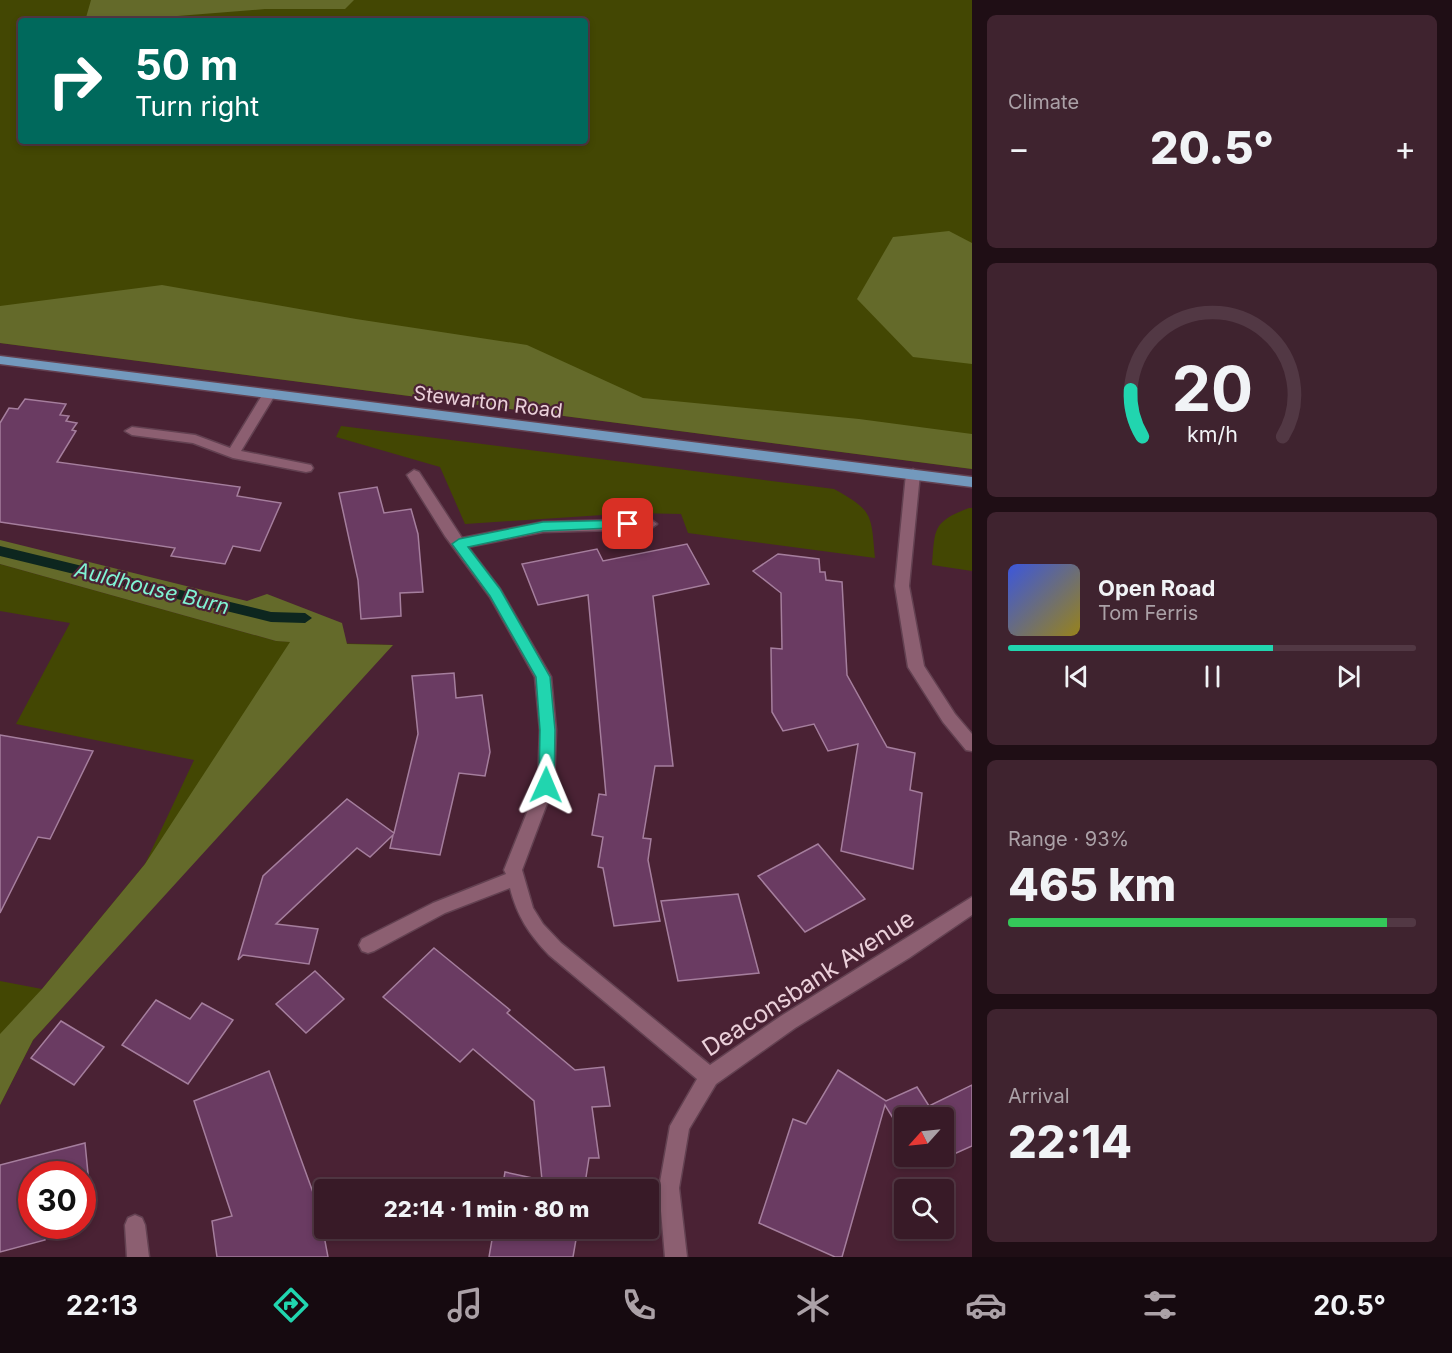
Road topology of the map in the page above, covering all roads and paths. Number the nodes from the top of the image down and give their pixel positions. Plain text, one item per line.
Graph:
1 (0, 360) edge
2 (269, 395) junction
3 (132, 431) dead end
4 (233, 454) junction
5 (306, 468) dead end
6 (913, 474) junction
7 (414, 475) dead end
8 (972, 482) edge
9 (650, 524) dead end
10 (459, 544) junction
11 (972, 745) edge
12 (515, 878) junction
13 (972, 905) edge
14 (368, 945) dead end
15 (709, 1077) junction
16 (135, 1225) dead end
17 (138, 1257) edge
18 (676, 1257) edge

1 - 2 main road, Stewarton Road
2 - 4 street
2 - 6 main road, Stewarton Road
3 - 4 street
4 - 5 street
6 - 8 main road, Stewarton Road
6 - 11 street
7 - 10 street
9 - 10 street
10 - 12 street
12 - 14 street
12 - 15 street
13 - 15 street, Deaconsbank Avenue
15 - 18 street, Deaconsbank Avenue
16 - 17 street

